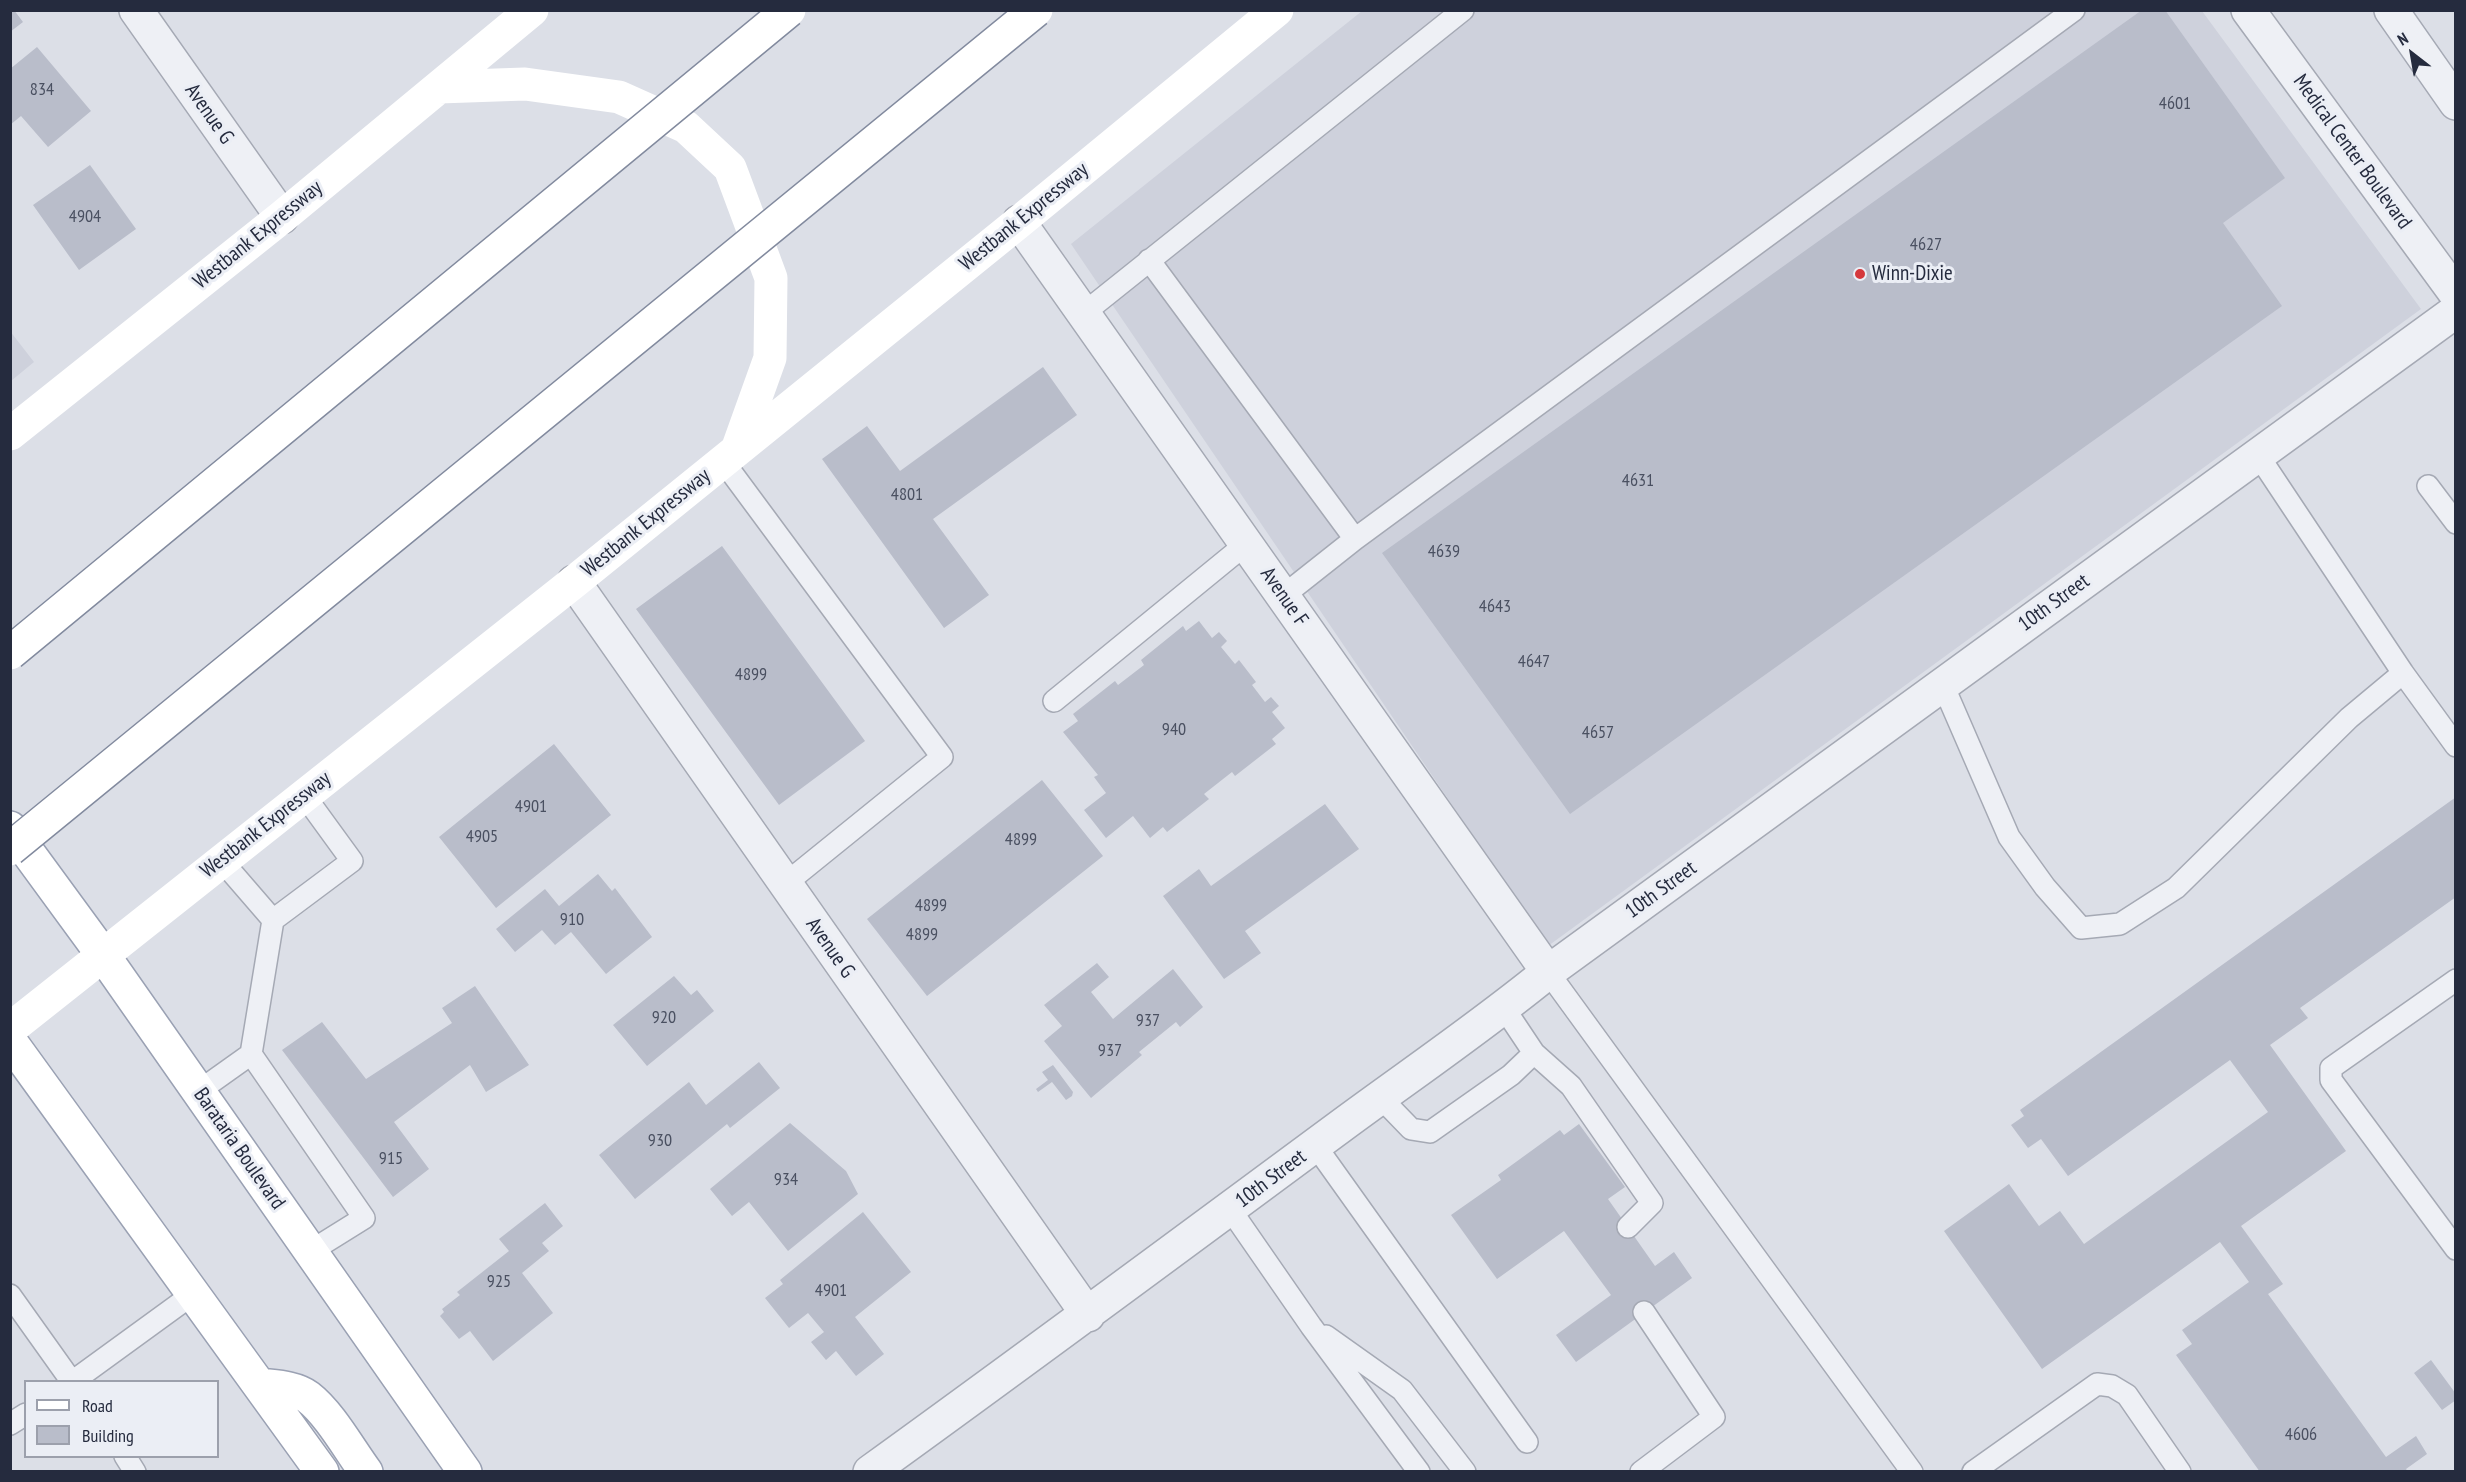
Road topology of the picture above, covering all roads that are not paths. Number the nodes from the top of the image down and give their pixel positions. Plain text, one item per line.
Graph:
1 (136, 10) edge
2 (789, 10) edge
3 (1036, 10) edge
4 (1277, 10) edge
5 (1463, 10) edge
6 (2074, 10) edge
7 (2248, 10) edge
8 (2391, 10) edge
9 (530, 11) edge
10 (439, 87) junction
11 (2456, 103) edge
12 (282, 217) junction
13 (1019, 222) junction
14 (1149, 260) junction
15 (2456, 294) edge
16 (2456, 311) edge
17 (1084, 313) junction
18 (10, 434) edge
19 (2258, 454) junction
20 (730, 455) junction
21 (2428, 486) dead end
22 (2456, 523) edge
23 (1355, 539) junction
24 (1246, 544) junction
25 (574, 582) junction
26 (1283, 596) junction
27 (10, 653) edge
28 (2403, 673) junction
29 (1943, 685) junction
30 (1054, 701) dead end
31 (2456, 746) edge
32 (304, 795) junction
33 (10, 828) edge
34 (10, 849) edge
35 (222, 861) junction
36 (785, 884) junction
37 (273, 920) junction
38 (103, 955) junction
39 (1548, 972) junction
40 (2456, 980) edge
41 (1504, 1008) junction
42 (10, 1029) edge
43 (10, 1041) edge
44 (1534, 1053) junction
45 (251, 1054) junction
46 (199, 1091) junction
47 (1380, 1097) junction
48 (1315, 1145) junction
49 (1230, 1209) junction
50 (1628, 1227) dead end
51 (2456, 1249) edge
52 (311, 1251) junction
53 (193, 1294) junction
54 (10, 1295) edge
55 (1644, 1312) dead end
56 (1088, 1315) junction
57 (1311, 1326) junction
58 (71, 1380) edge
59 (75, 1380) edge
60 (259, 1385) junction
61 (24, 1415) edge
62 (10, 1425) edge
63 (1527, 1442) dead end
64 (126, 1458) edge
65 (135, 1472) edge
66 (322, 1472) edge
67 (366, 1472) edge
68 (465, 1472) edge
69 (870, 1472) edge
70 (1419, 1472) edge
71 (1466, 1472) edge
72 (1641, 1472) edge
73 (1912, 1472) edge
74 (1973, 1472) edge
75 (2181, 1472) edge

1 - 12 street, Avenue G
2 - 27 main road, bridge
3 - 34 main road, bridge
4 - 13 main road, Westbank Expressway
5 - 14 lane
6 - 23 lane
7 - 15 street, Medical Center Boulevard
8 - 11 street
9 - 10 main road, Westbank Expressway
10 - 12 main road, Westbank Expressway
10 - 20 main road
12 - 18 main road, Westbank Expressway
13 - 17 street, Avenue F
13 - 20 main road, Westbank Expressway
14 - 17 lane
14 - 23 lane
16 - 19 street, 10th Street
17 - 24 street, Avenue F
19 - 28 lane
19 - 29 street, 10th Street
20 - 25 main road, Westbank Expressway
20 - 36 lane
21 - 22 lane
23 - 26 lane
24 - 26 street, Avenue F
24 - 30 lane
25 - 32 main road, Westbank Expressway
25 - 36 street, Avenue G
26 - 39 street, Avenue F
28 - 29 lane
28 - 31 lane
29 - 39 street, 10th Street
32 - 35 main road, Westbank Expressway
32 - 37 lane
33 - 38 main road, Barataria Boulevard
35 - 37 lane
35 - 38 main road, Westbank Expressway
36 - 56 street, Avenue G
37 - 45 lane
38 - 42 main road, Westbank Expressway
38 - 46 main road, Barataria Boulevard
39 - 41 street, 10th Street
39 - 73 lane
40 - 51 lane
41 - 44 lane
41 - 47 street, 10th Street
43 - 53 main road
44 - 47 lane
44 - 50 lane
45 - 46 lane
45 - 52 lane
46 - 52 main road, Barataria Boulevard
47 - 48 street, 10th Street
48 - 49 street, 10th Street
48 - 63 lane
49 - 56 street, 10th Street
49 - 57 lane
52 - 68 main road, Barataria Boulevard
53 - 59 lane
53 - 60 main road
54 - 58 lane
55 - 72 lane
56 - 69 street, 10th Street
57 - 70 lane
57 - 71 lane
60 - 66 main road
60 - 67 main road
61 - 62 lane
64 - 65 lane
74 - 75 lane

